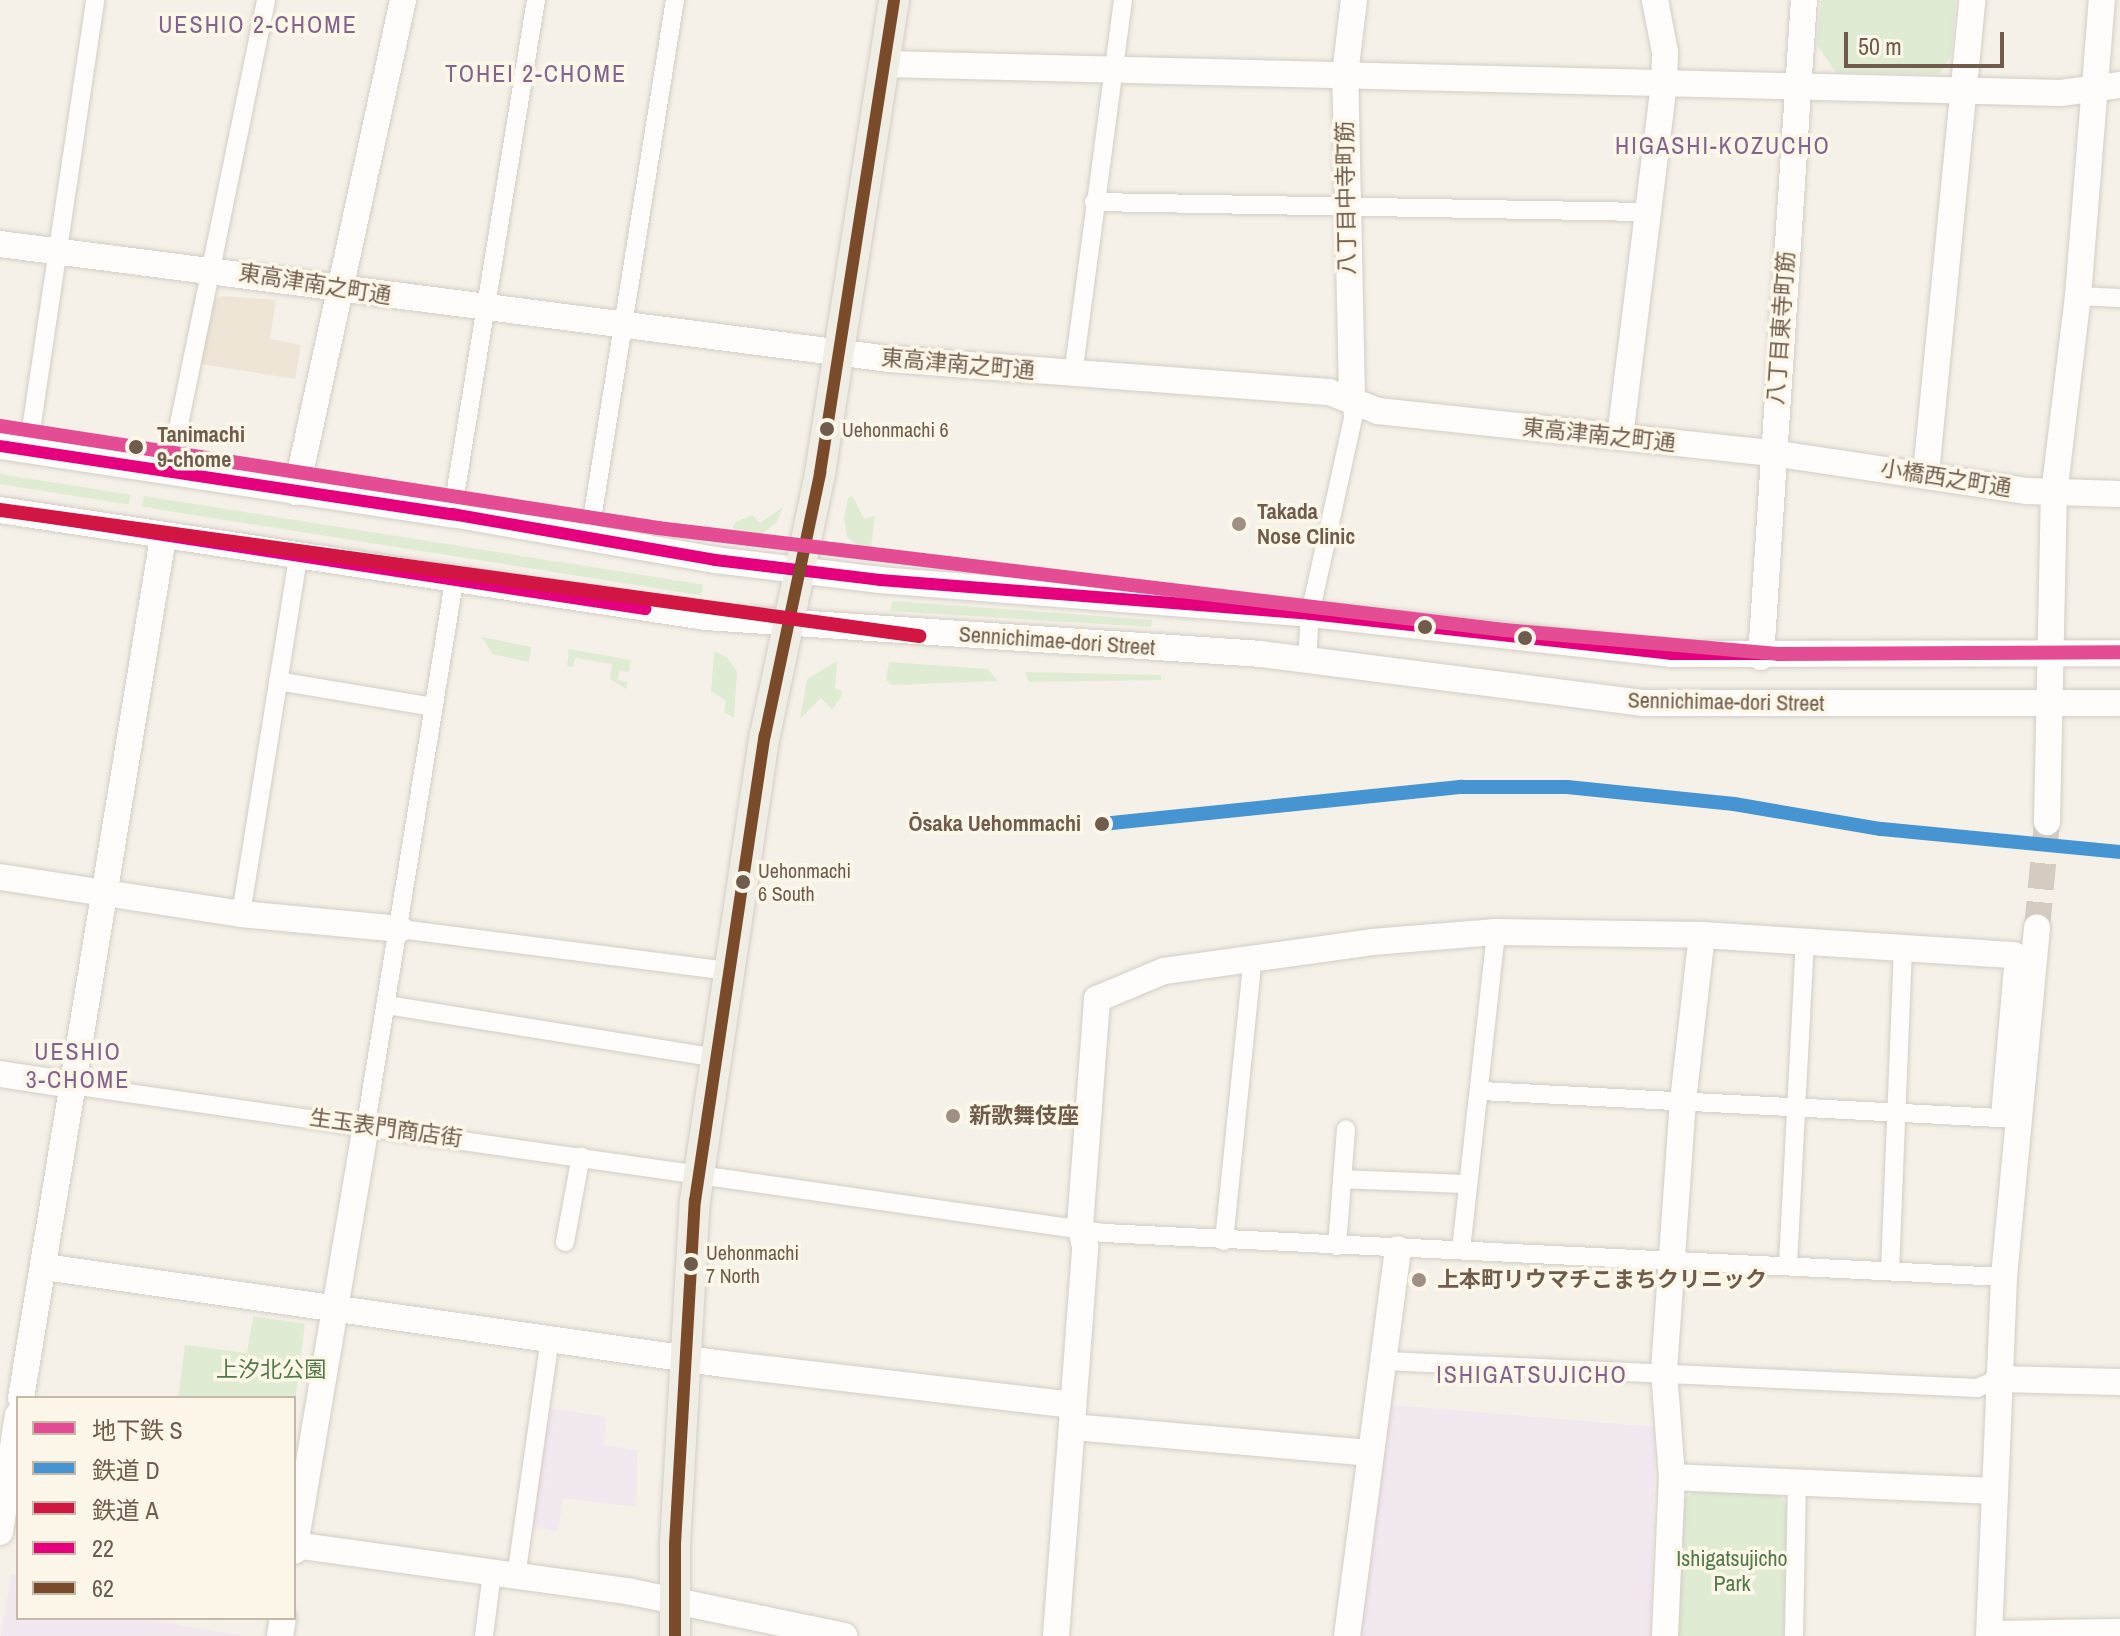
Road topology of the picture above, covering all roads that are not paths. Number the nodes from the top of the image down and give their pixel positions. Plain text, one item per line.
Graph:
1 (95, 0) edge
2 (266, 0) edge
3 (403, 0) edge
4 (536, 0) edge
5 (675, 0) edge
6 (894, 0) edge
7 (1123, 0) edge
8 (1354, 0) edge
9 (1655, 0) edge
10 (1804, 0) edge
11 (1972, 0) edge
12 (2102, 0) edge
13 (885, 64) junction
14 (1112, 73) junction
15 (1345, 75) junction
16 (1664, 83) junction
17 (2108, 86) edge
18 (1798, 89) junction
19 (1963, 91) junction
20 (1094, 202) junction
21 (1345, 208) junction
22 (1645, 212) junction
23 (0, 244) edge
24 (56, 251) junction
25 (207, 268) junction
26 (338, 289) junction
27 (2078, 296) junction
28 (2120, 298) edge
29 (485, 308) junction
30 (623, 324) junction
31 (837, 351) junction
32 (1073, 375) junction
33 (1352, 397) junction
34 (1620, 437) junction
35 (0, 446) edge
36 (28, 450) junction
37 (1772, 453) junction
38 (169, 473) junction
39 (1926, 473) junction
40 (296, 492) junction
41 (2054, 494) junction
42 (2120, 494) edge
43 (0, 510) edge
44 (452, 514) junction
45 (163, 537) junction
46 (589, 538) junction
47 (298, 558) junction
48 (800, 568) junction
49 (454, 582) junction
50 (1310, 614) junction
51 (788, 623) junction
52 (2049, 653) junction
53 (2120, 653) edge
54 (1761, 657) junction
55 (1307, 660) junction
56 (278, 681) junction
57 (2120, 703) edge
58 (2051, 704) junction
59 (433, 707) junction
60 (2047, 822) tunnel mouth
61 (0, 877) edge
62 (104, 894) junction
63 (241, 914) junction
64 (2037, 928) tunnel mouth
65 (400, 929) junction
66 (1496, 932) junction
67 (1702, 935) junction
68 (1805, 943) junction
69 (1903, 951) junction
70 (2014, 955) joint
71 (1253, 956) junction
72 (727, 971) junction
73 (387, 1005) junction
74 (717, 1058) junction
75 (0, 1074) edge
76 (72, 1085) junction
77 (1482, 1091) junction
78 (1683, 1101) junction
79 (1796, 1106) junction
80 (1896, 1112) junction
81 (2009, 1118) junction
82 (366, 1124) junction
83 (1346, 1129) dead end
84 (581, 1156) junction
85 (701, 1173) junction
86 (1342, 1179) junction
87 (1468, 1184) junction
88 (1080, 1226) junction
89 (1224, 1241) junction
90 (565, 1242) dead end
91 (1337, 1246) junction
92 (1398, 1249) junction
93 (1461, 1250) junction
94 (1670, 1258) junction
95 (1788, 1264) junction
96 (44, 1267) junction
97 (1890, 1271) junction
98 (2004, 1277) junction
99 (333, 1309) junction
100 (550, 1338) junction
101 (685, 1357) junction
102 (1385, 1361) junction
103 (1664, 1371) junction
104 (1998, 1379) junction
105 (2120, 1382) edge
106 (21, 1396) edge
107 (1073, 1416) junction
108 (16, 1429) edge
109 (1370, 1453) junction
110 (1672, 1477) junction
111 (1797, 1482) junction
112 (8, 1486) edge
113 (1994, 1491) junction
114 (0, 1532) edge
115 (296, 1535) edge
116 (296, 1547) edge
117 (504, 1575) junction
118 (675, 1601) junction
119 (2120, 1628) edge
120 (1989, 1633) edge
121 (484, 1636) edge
122 (675, 1636) edge
123 (844, 1636) edge
124 (1056, 1636) edge
125 (1347, 1636) edge
126 (1665, 1636) edge
127 (1794, 1636) edge

1 - 24 street
2 - 25 street
3 - 26 street
4 - 29 street
5 - 30 street
6 - 13 main road
7 - 14 street
8 - 15 street, 八丁目中寺町筋
9 - 16 street
10 - 18 street, 八丁目東寺町筋
11 - 19 street
12 - 17 street
13 - 14 street
13 - 31 main road
14 - 15 street
14 - 20 street
15 - 16 street
15 - 21 street, 八丁目中寺町筋
16 - 18 street
16 - 22 street
17 - 19 street
17 - 27 street
18 - 19 street
18 - 37 street, 八丁目東寺町筋
19 - 39 street
20 - 21 street
20 - 32 street
21 - 22 street
21 - 33 street, 八丁目中寺町筋
22 - 34 street
23 - 24 street, 東高津南之町通
24 - 25 street, 東高津南之町通
24 - 36 street
25 - 26 street, 東高津南之町通
25 - 38 street
26 - 29 street, 東高津南之町通
26 - 40 street
27 - 28 street
27 - 41 street
29 - 30 street, 東高津南之町通
29 - 44 street
30 - 31 street, 東高津南之町通
30 - 46 street
31 - 32 street, 東高津南之町通
31 - 48 main road
32 - 33 street, 東高津南之町通
33 - 34 street, 東高津南之町通
33 - 50 street
34 - 37 street, 東高津南之町通
35 - 36 street, Sennichimae-dori Street
36 - 38 street, Sennichimae-dori Street
37 - 39 street, 小橋西之町通
37 - 54 street, 八丁目東寺町筋
38 - 40 street, Sennichimae-dori Street
39 - 41 street, 小橋西之町通
40 - 44 street, Sennichimae-dori Street
41 - 42 street, 小橋西之町通
41 - 52 street
43 - 45 street, Sennichimae-dori Street
44 - 46 street, Sennichimae-dori Street
45 - 47 street, Sennichimae-dori Street
45 - 62 street
46 - 48 street, Sennichimae-dori Street
47 - 49 street, Sennichimae-dori Street
47 - 56 street
48 - 50 street, Sennichimae-dori Street
48 - 51 main road
49 - 51 street, Sennichimae-dori Street
49 - 59 street
50 - 54 street, Sennichimae-dori Street
50 - 55 street
51 - 55 street, Sennichimae-dori Street
51 - 72 main road
52 - 53 street, Sennichimae-dori Street
52 - 54 street, Sennichimae-dori Street
52 - 58 street
55 - 58 street, Sennichimae-dori Street
56 - 59 street
56 - 63 street
57 - 58 street, Sennichimae-dori Street
58 - 60 street
59 - 65 street
61 - 62 street
62 - 63 street
62 - 76 street
63 - 65 street
64 - 81 street
65 - 72 street
65 - 73 street
66 - 67 street
66 - 71 street
66 - 77 street
67 - 68 street
67 - 78 street
68 - 69 street
68 - 79 street
69 - 70 street
69 - 80 street
70 - 81 street
71 - 88 street
71 - 89 street
72 - 74 main road
73 - 74 street
73 - 82 street
74 - 85 main road
75 - 76 street
76 - 82 street, 生玉表門商店街
76 - 96 street
77 - 78 street
77 - 87 street
78 - 79 street
78 - 94 street
79 - 80 street
79 - 95 street
80 - 81 street
80 - 97 street
81 - 98 street
82 - 84 street, 生玉表門商店街
82 - 99 street
83 - 86 street
84 - 85 street, 生玉表門商店街
84 - 90 street
85 - 88 street, 生玉表門商店街
85 - 101 main road
86 - 87 street
86 - 91 street
87 - 93 street
88 - 89 street, 生玉表門商店街
88 - 107 street
89 - 91 street, 生玉表門商店街
91 - 92 street, 生玉表門商店街
92 - 93 street, 生玉表門商店街
92 - 102 street
93 - 94 street, 生玉表門商店街
94 - 95 street, 生玉表門商店街
94 - 103 street
95 - 97 street, 生玉表門商店街
96 - 99 street
96 - 106 street
97 - 98 street, 生玉表門商店街
98 - 104 street
99 - 100 street
99 - 115 street
100 - 101 street
100 - 117 street
101 - 107 street
101 - 118 main road
102 - 103 street
102 - 109 street
103 - 104 street
103 - 110 street
104 - 105 street
104 - 113 street
107 - 109 street
107 - 124 street
108 - 112 street
109 - 125 street
110 - 111 street
110 - 126 street
111 - 113 street
111 - 127 street
112 - 114 street
113 - 120 street
116 - 117 street
117 - 118 street
117 - 121 street
118 - 122 main road
118 - 123 street
119 - 120 street

